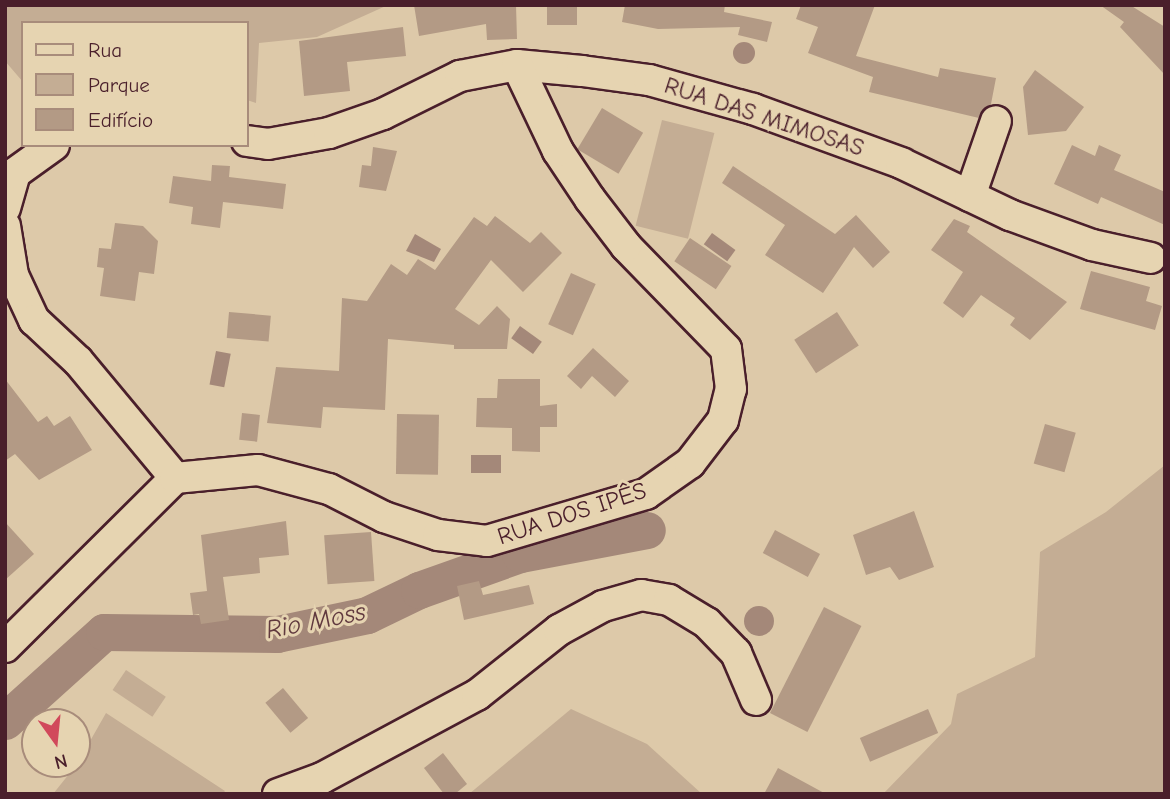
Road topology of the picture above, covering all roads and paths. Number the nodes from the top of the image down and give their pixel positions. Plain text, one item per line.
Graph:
1 (517, 65) junction
2 (996, 121) dead end
3 (248, 141) edge
4 (51, 147) edge
5 (971, 196) junction
6 (5, 208) edge
7 (5, 226) edge
8 (1151, 258) dead end
9 (175, 478) junction
10 (5, 647) edge
11 (756, 700) dead end
12 (278, 794) edge

1 - 3 street, RUA DAS MIMOSAS
1 - 5 street, RUA DAS MIMOSAS
1 - 9 street, RUA DOS IPÊS
2 - 5 street
4 - 6 street
5 - 8 street, RUA DAS MIMOSAS
7 - 9 street
9 - 10 street
11 - 12 street

